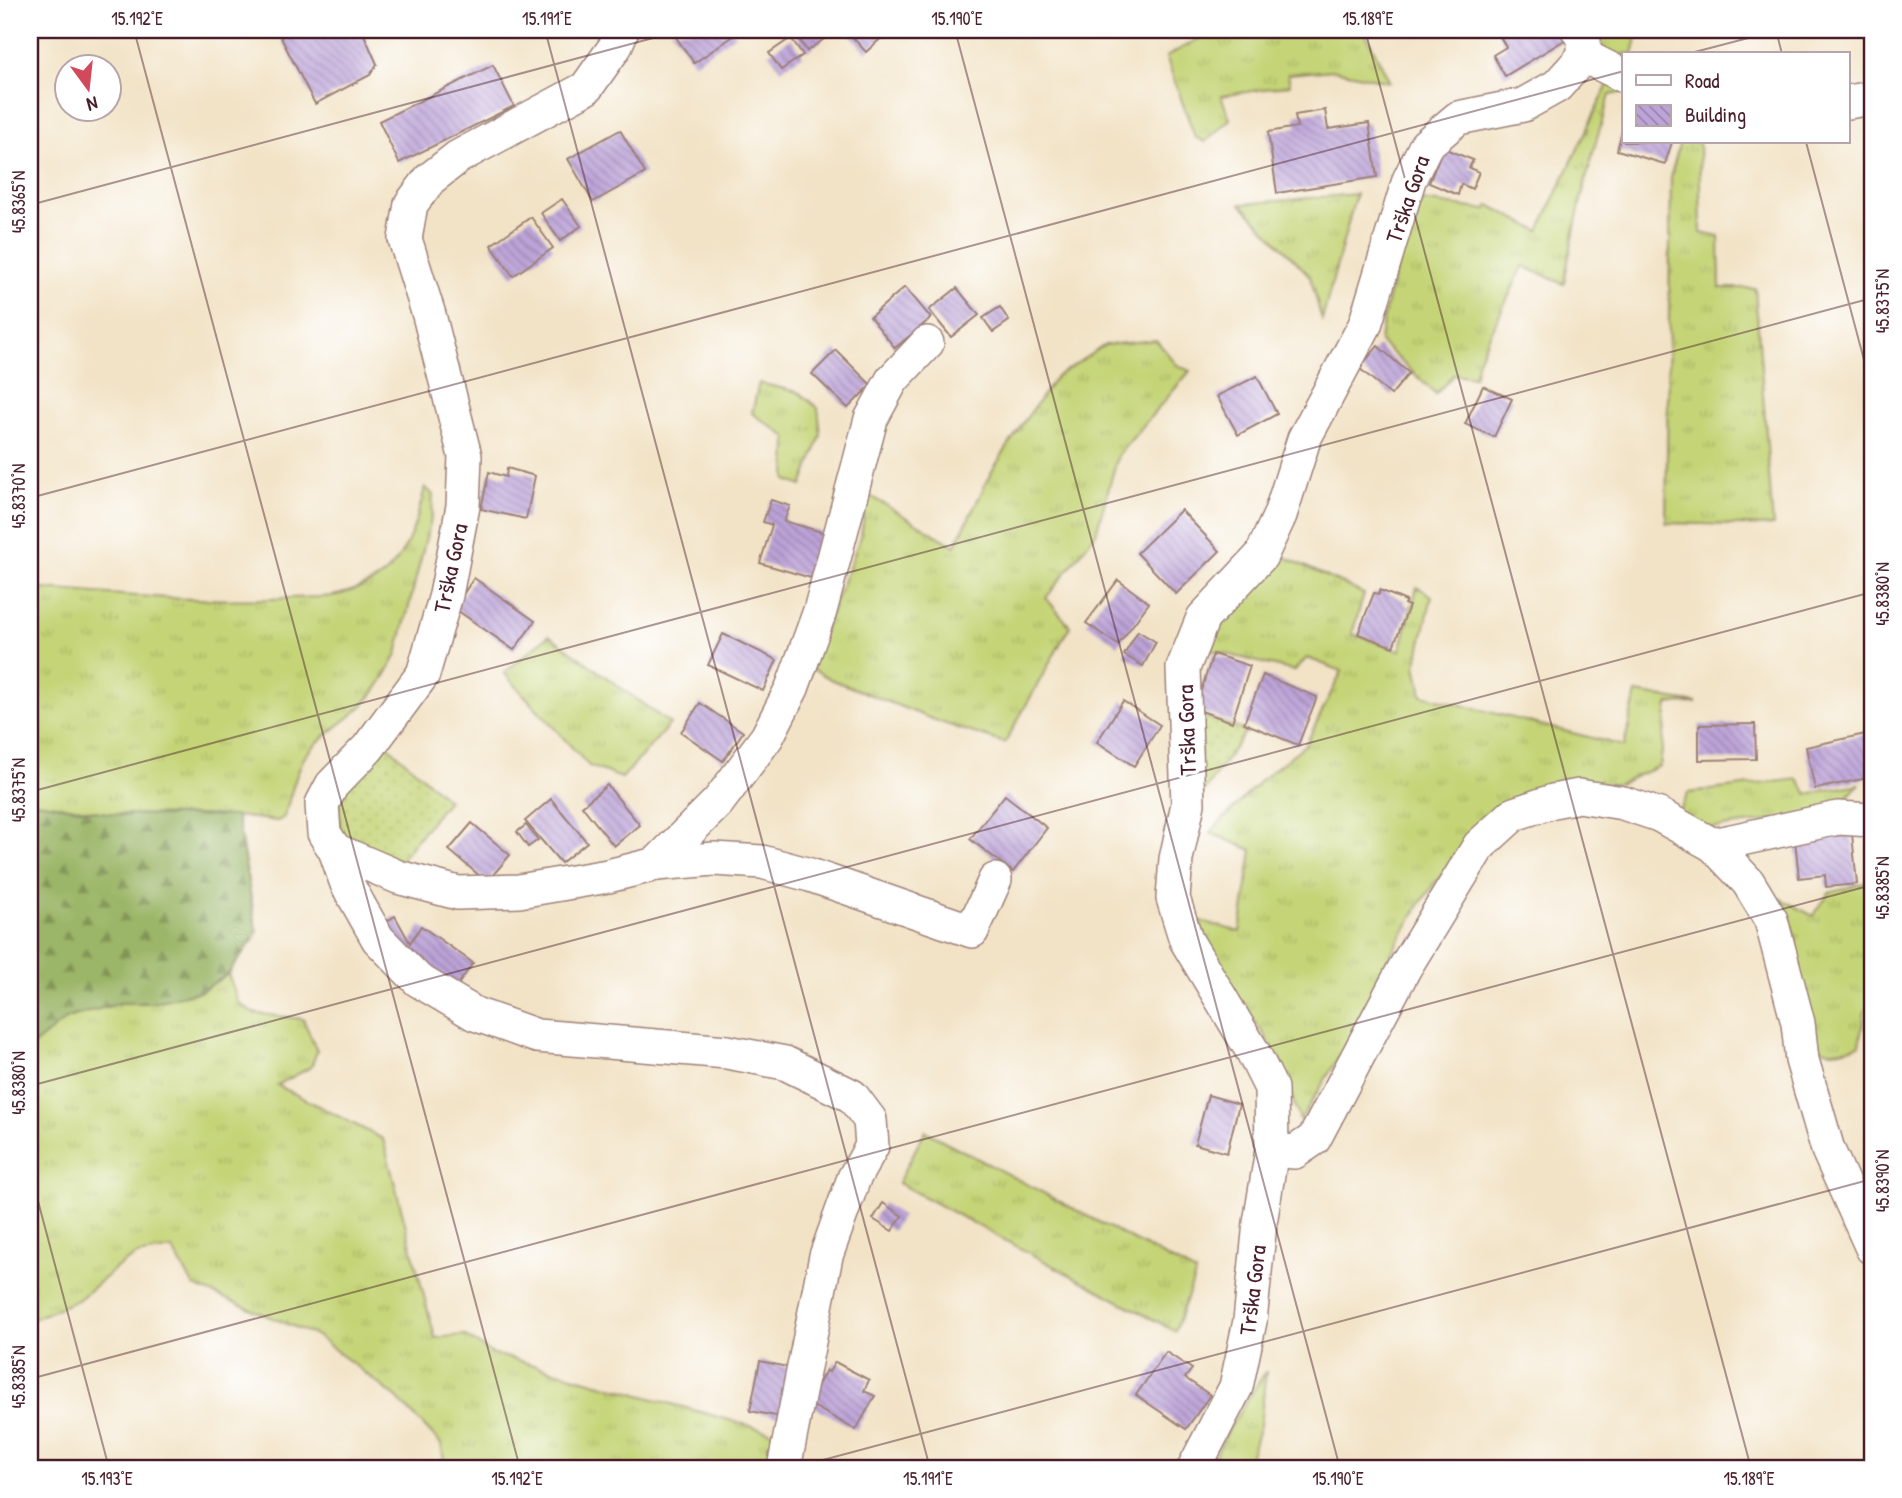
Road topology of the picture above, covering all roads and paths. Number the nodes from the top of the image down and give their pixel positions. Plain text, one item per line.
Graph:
1 (622, 30) edge
2 (1581, 43) edge
3 (1622, 74) edge
4 (1872, 98) edge
5 (1850, 102) edge
6 (927, 343) dead end
7 (1872, 820) edge
8 (1713, 845) junction
9 (335, 850) junction
10 (656, 864) junction
11 (995, 880) dead end
12 (1272, 1150) junction
13 (1872, 1248) edge
14 (783, 1468) edge
15 (1194, 1468) edge

1 - 9 street, Trška Gora
2 - 3 street
2 - 12 street, Trška Gora
4 - 5 street
6 - 10 street
7 - 8 street
8 - 12 street
8 - 13 street
9 - 10 street
9 - 14 street, Trška Gora
10 - 11 street
12 - 15 street, Trška Gora

